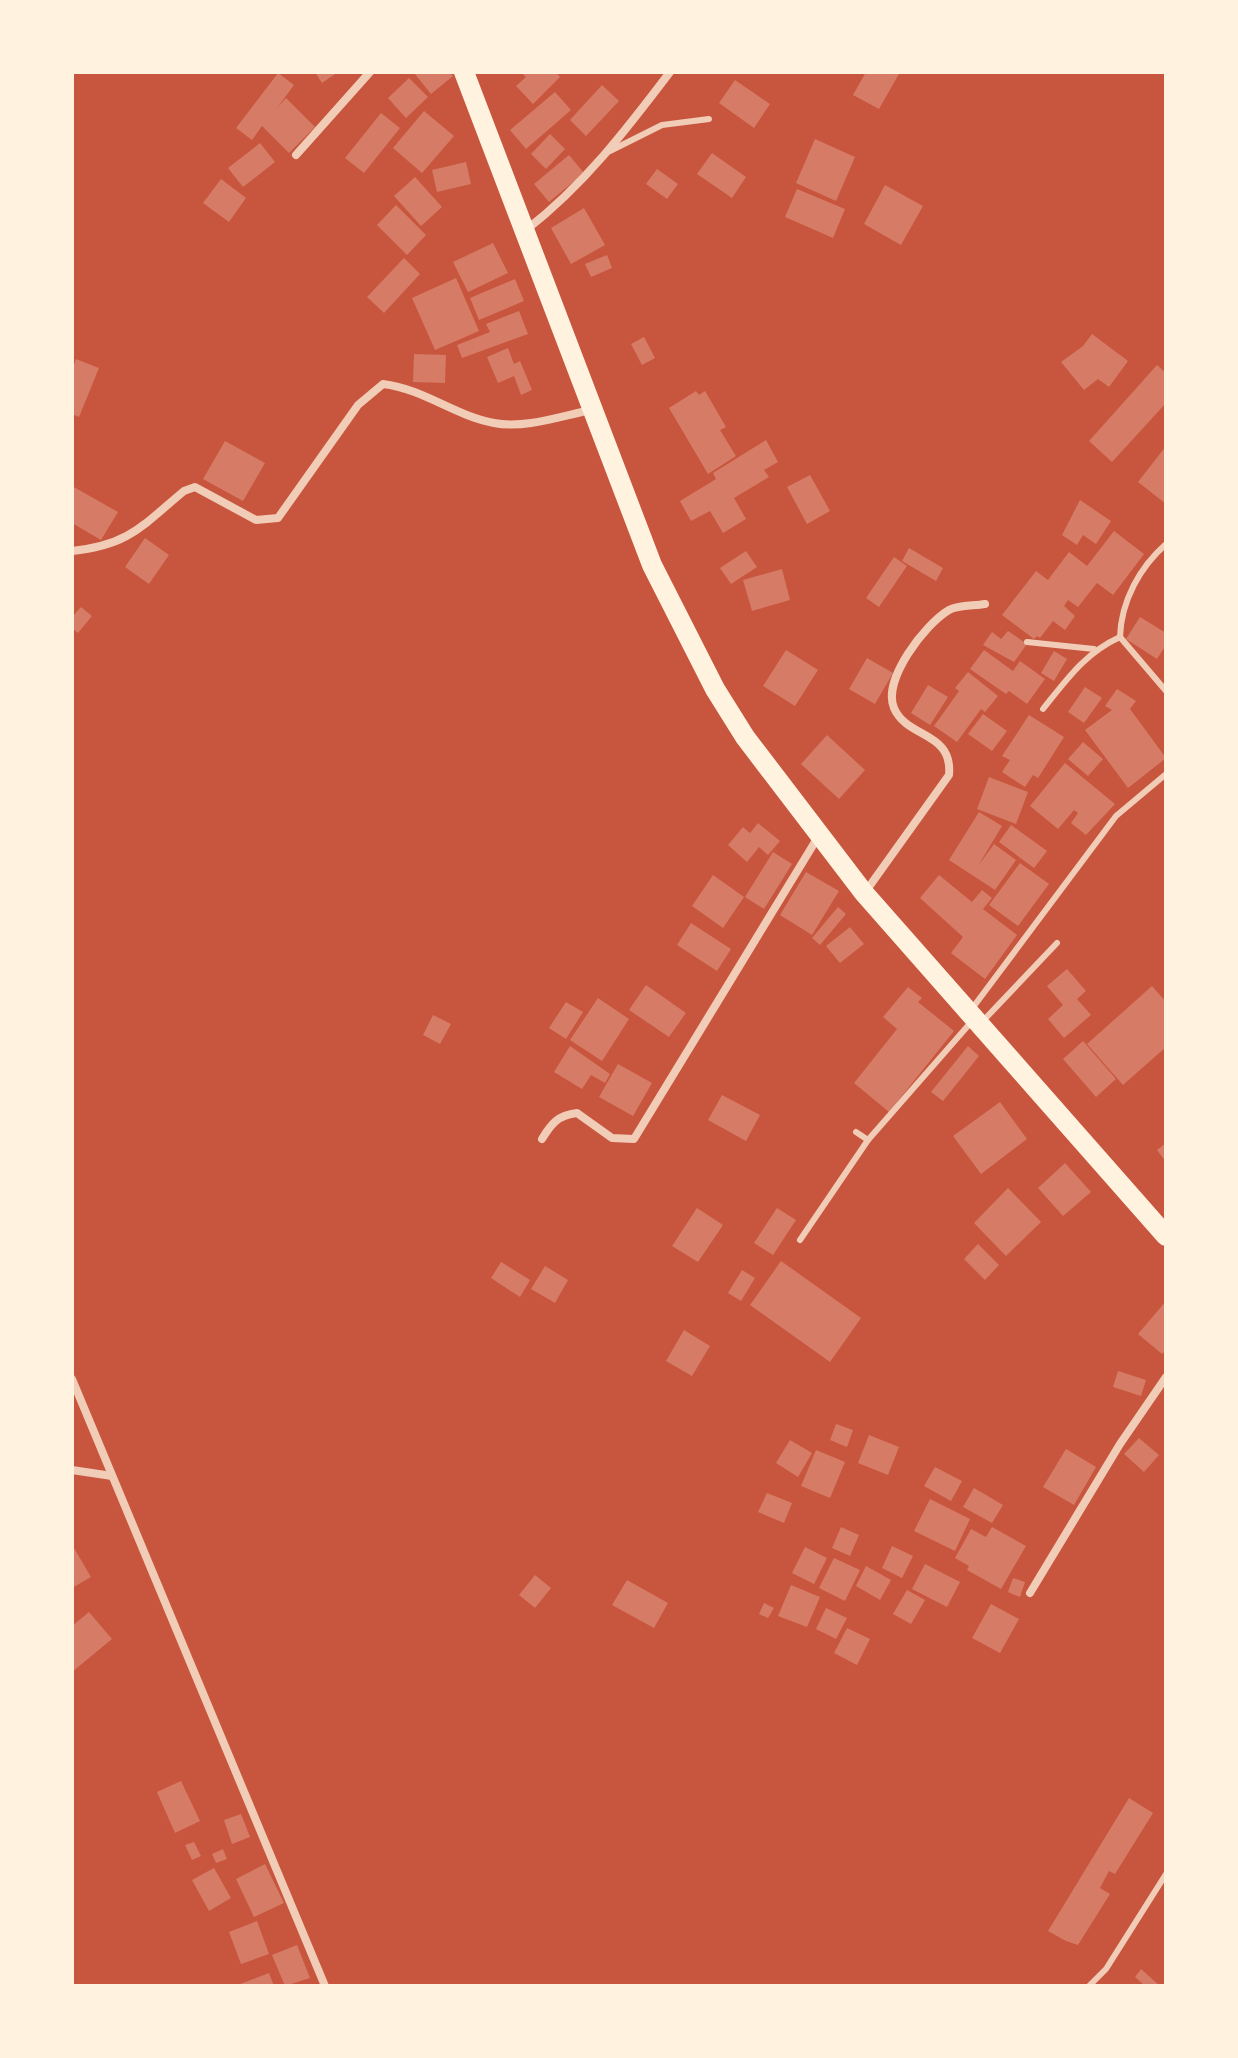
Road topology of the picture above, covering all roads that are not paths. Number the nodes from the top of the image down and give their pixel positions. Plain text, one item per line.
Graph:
1 (370, 72) edge
2 (464, 72) edge
3 (670, 72) edge
4 (709, 119) dead end
5 (610, 151) junction
6 (296, 155) dead end
7 (526, 230) junction
8 (592, 410) junction
9 (1166, 544) edge
10 (72, 551) edge
11 (985, 604) dead end
12 (1120, 637) junction
13 (1027, 642) dead end
14 (1094, 649) junction
15 (1166, 691) edge
16 (1043, 709) dead end
17 (1166, 774) edge
18 (819, 836) junction
19 (864, 893) junction
20 (1057, 943) dead end
21 (974, 1019) junction
22 (856, 1132) dead end
23 (542, 1139) dead end
24 (868, 1140) junction
25 (1166, 1236) edge
26 (800, 1240) dead end
27 (1166, 1377) edge
28 (72, 1379) edge
29 (72, 1470) edge
30 (112, 1476) junction
31 (1030, 1593) dead end
32 (1166, 1874) edge
33 (325, 1986) edge
34 (1089, 1986) edge

1 - 6 street
2 - 7 highway
3 - 5 street
4 - 5 lane
5 - 7 street
7 - 8 highway
8 - 10 street
8 - 18 highway
9 - 12 lane
11 - 19 street
12 - 14 lane
12 - 15 lane
13 - 14 lane
14 - 16 lane
17 - 21 lane
18 - 19 highway
18 - 23 street
19 - 21 highway
20 - 21 lane
21 - 24 lane
21 - 25 highway
22 - 24 lane
24 - 26 lane
27 - 31 street
28 - 30 street
29 - 30 street
30 - 33 street
32 - 34 lane

